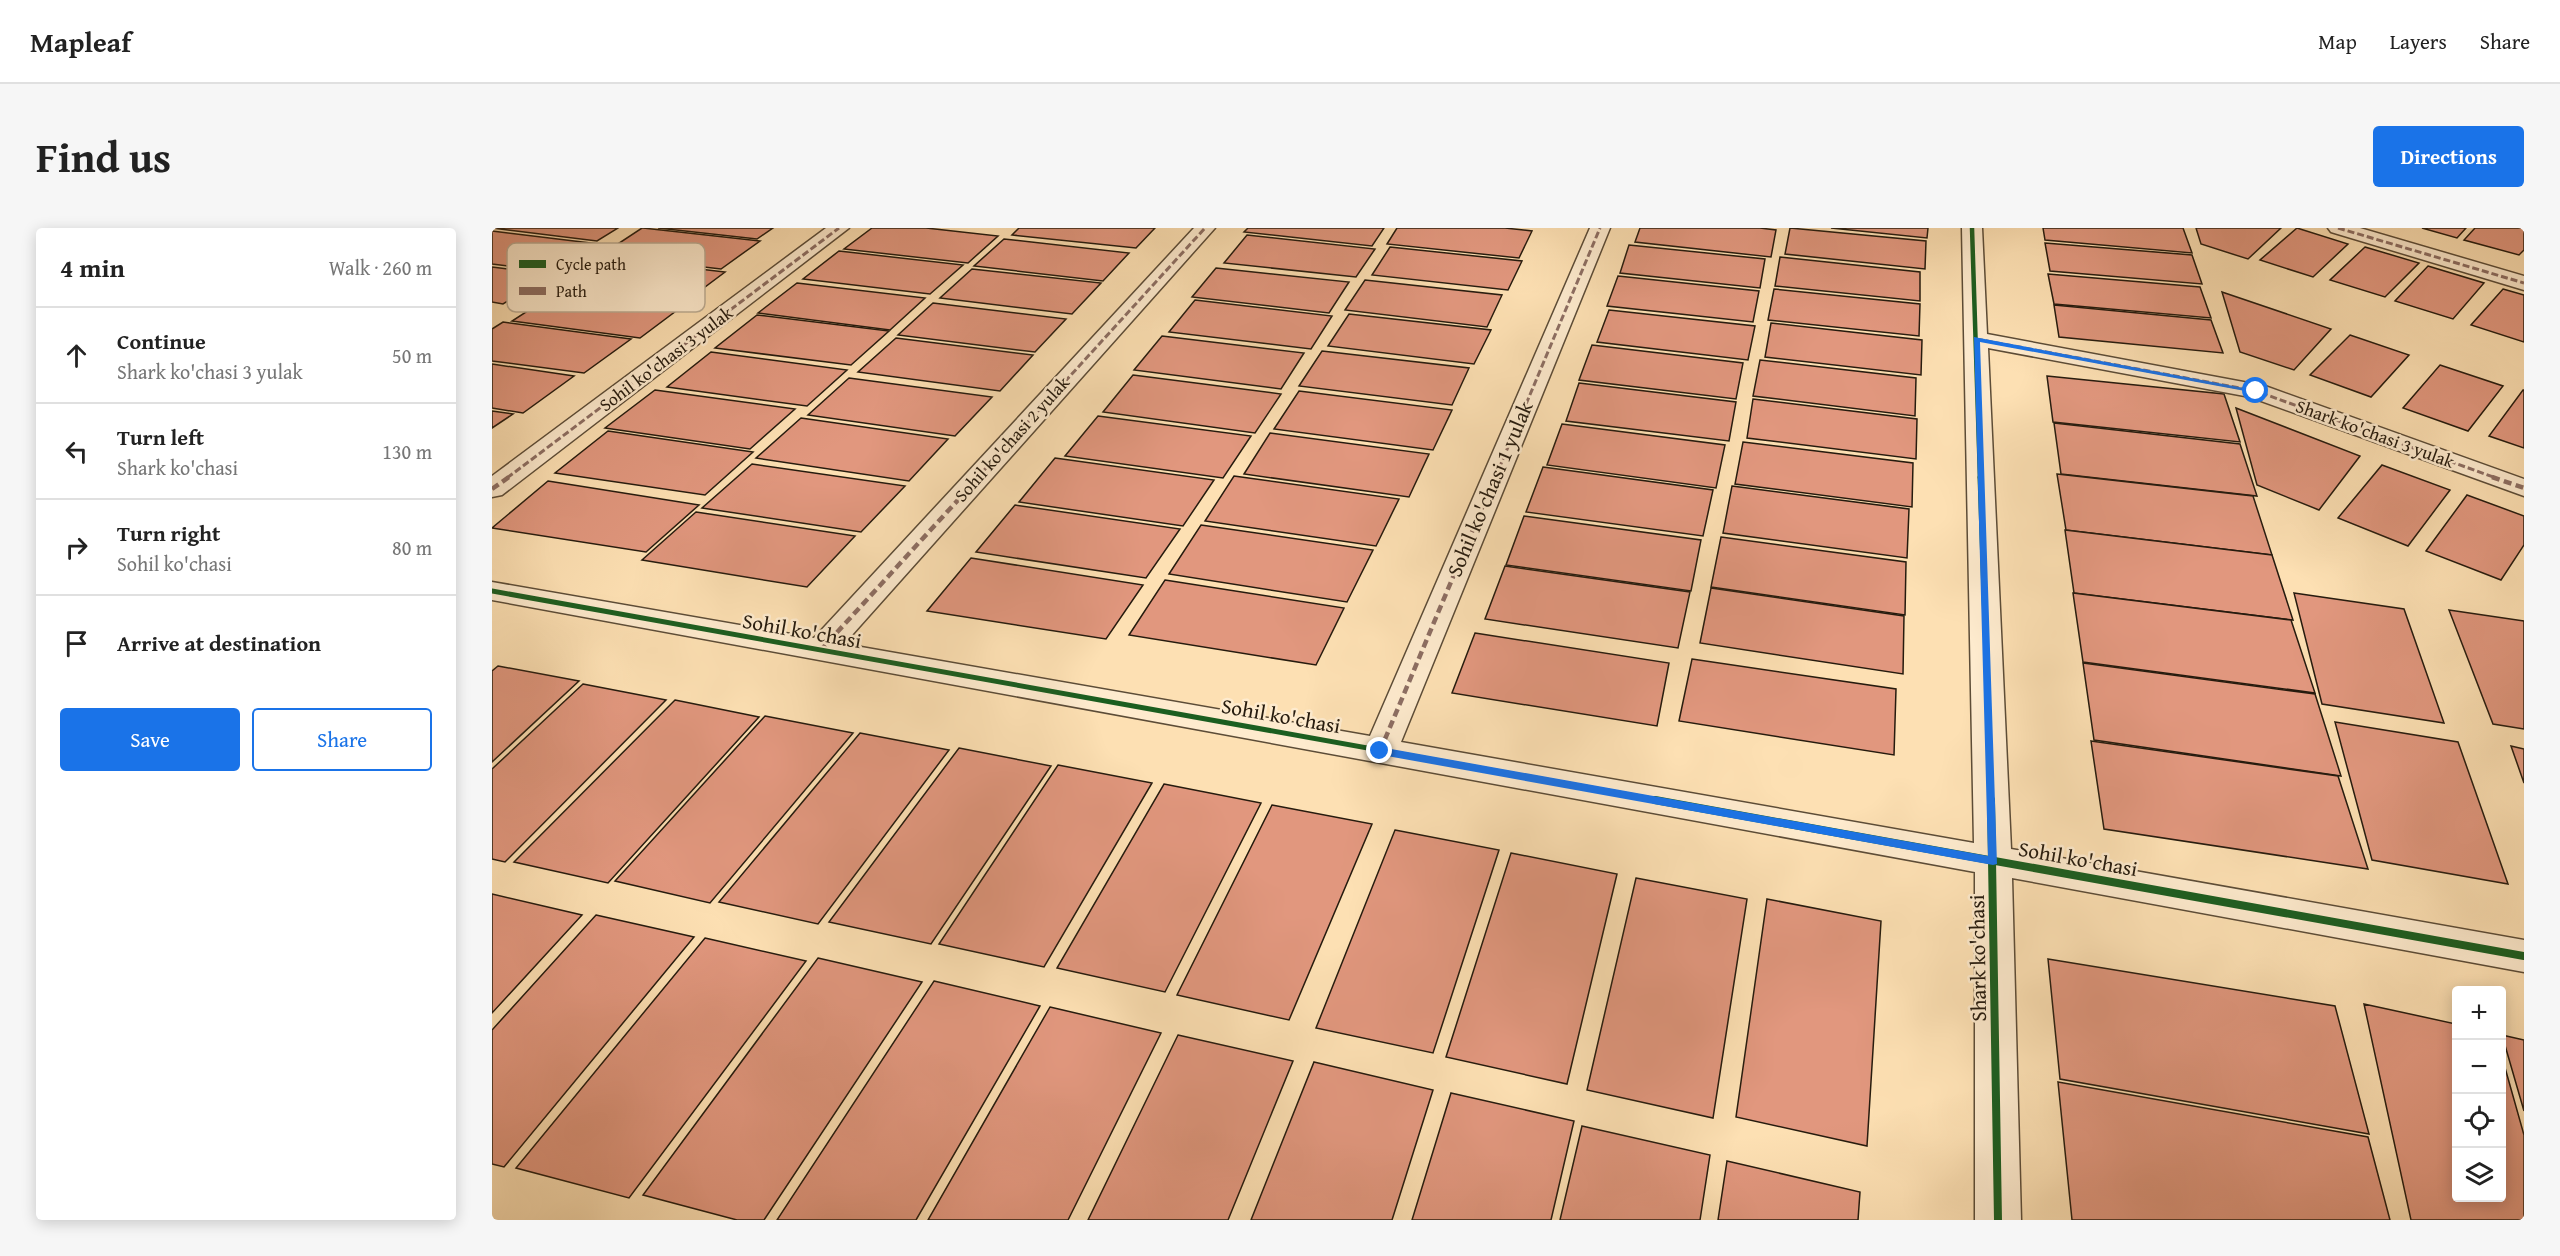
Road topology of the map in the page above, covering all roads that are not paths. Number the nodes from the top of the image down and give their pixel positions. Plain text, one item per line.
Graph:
1 (839, 228) edge
2 (1205, 228) edge
3 (1600, 228) edge
4 (1972, 228) edge
5 (2337, 228) edge
6 (2524, 283) edge
7 (1976, 339) junction
8 (2524, 488) edge
9 (492, 489) edge
10 (492, 591) edge
11 (820, 651) junction
12 (1380, 751) junction
13 (1993, 861) junction
14 (2524, 956) edge
15 (1998, 1220) edge

1 - 9 street, Sohil ko'chasi 3 yulak
2 - 11 street, Sohil ko'chasi 2 yulak
3 - 12 street, Sohil ko'chasi 1 yulak
4 - 7 street, Shark ko'chasi
5 - 6 street
7 - 8 street, Shark ko'chasi 3 yulak
7 - 13 street, Shark ko'chasi
10 - 11 street, Sohil ko'chasi
11 - 12 street, Sohil ko'chasi
12 - 13 street, Sohil ko'chasi
13 - 14 street, Sohil ko'chasi
13 - 15 street, Shark ko'chasi

